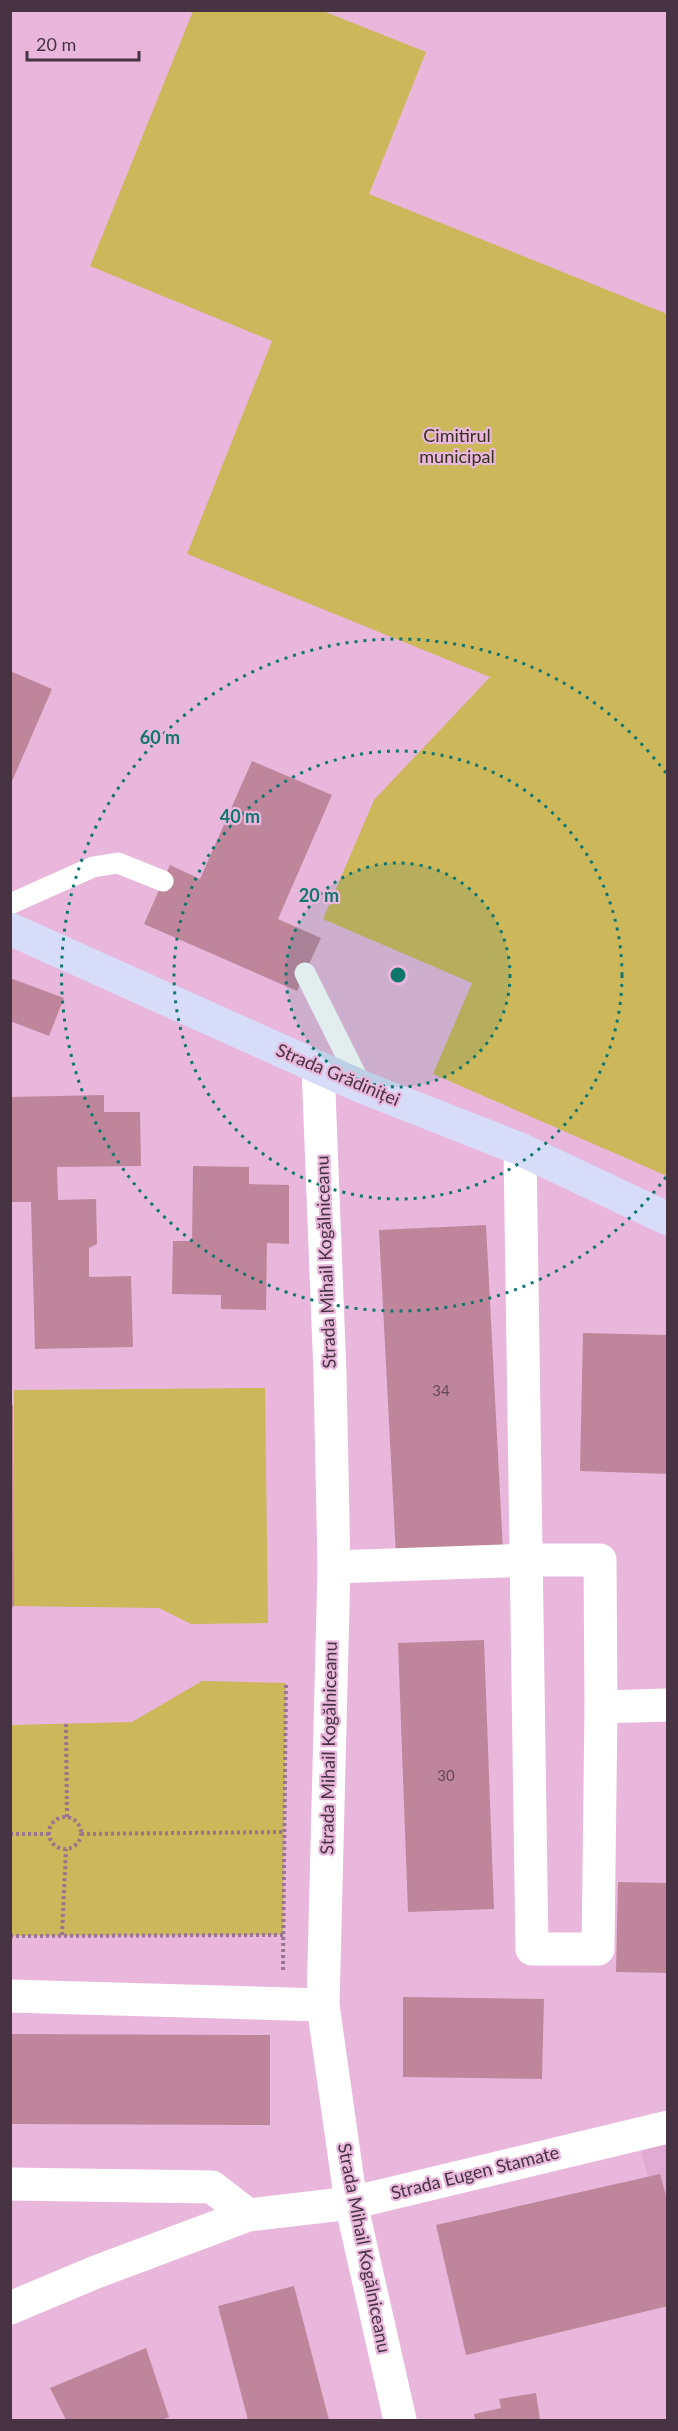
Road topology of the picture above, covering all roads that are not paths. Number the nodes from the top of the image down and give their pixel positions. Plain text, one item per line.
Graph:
1 (163, 882) dead end
2 (10, 904) edge
3 (10, 929) edge
4 (305, 973) dead end
5 (318, 1067) junction
6 (362, 1087) junction
7 (520, 1149) junction
8 (668, 1219) edge
9 (528, 1560) junction
10 (334, 1567) junction
11 (668, 1706) edge
12 (601, 1707) junction
13 (10, 1996) edge
14 (323, 2005) junction
15 (668, 2127) edge
16 (10, 2184) edge
17 (351, 2203) junction
18 (248, 2215) junction
19 (10, 2308) edge
20 (400, 2421) edge

1 - 2 lane
3 - 5 main road, Strada Grădiniței
4 - 6 lane
5 - 6 main road, Strada Grădiniței
5 - 10 street, Strada Mihail Kogălniceanu
6 - 7 main road, Strada Grădiniței
7 - 8 main road, Strada Grădiniței
7 - 9 street
9 - 10 street
9 - 12 street
9 - 12 street
10 - 14 street, Strada Mihail Kogălniceanu
11 - 12 street
13 - 14 street
14 - 17 street, Strada Mihail Kogălniceanu
15 - 17 street, Strada Eugen Stamate
16 - 18 street
17 - 18 street, Strada Eugen Stamate
17 - 20 street, Strada Mihail Kogălniceanu
18 - 19 street, Strada Eugen Stamate

